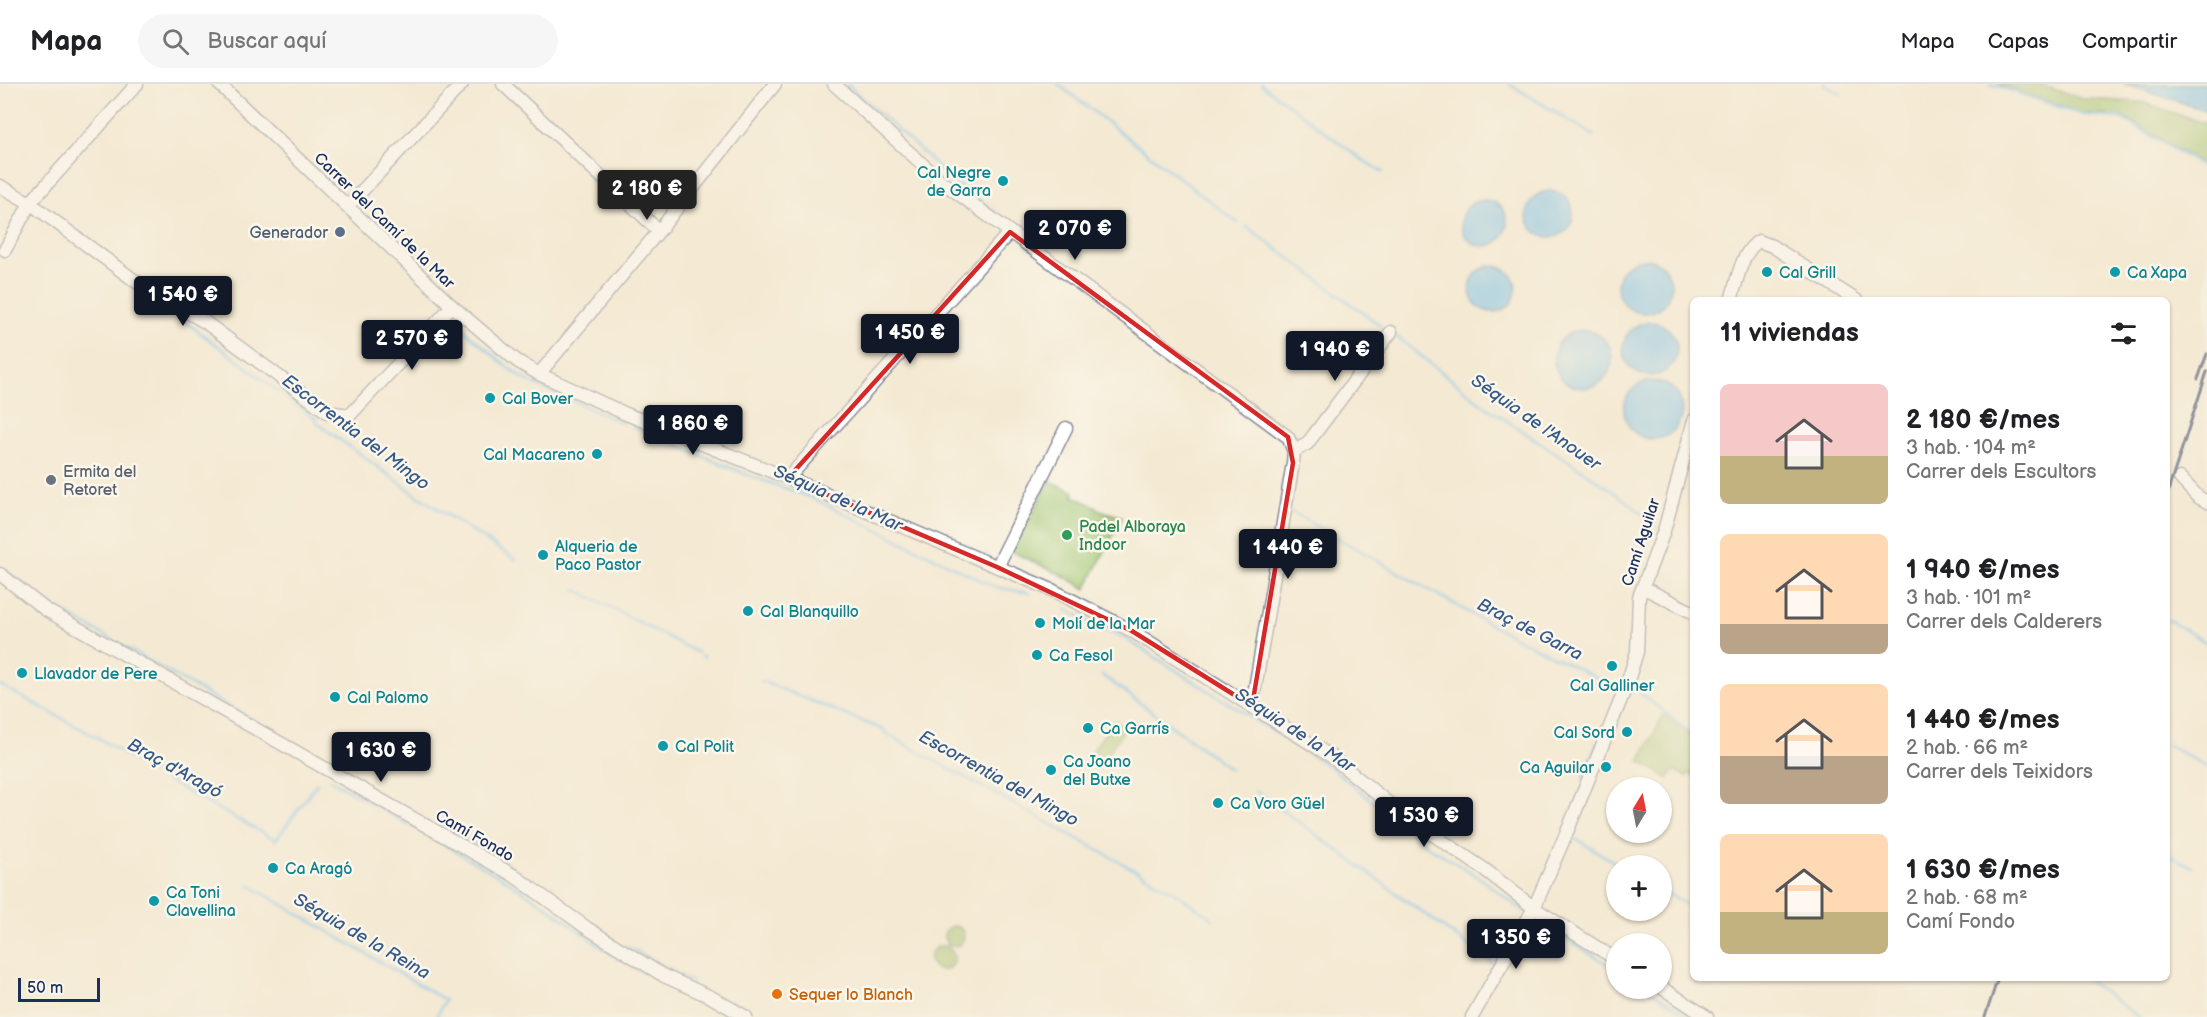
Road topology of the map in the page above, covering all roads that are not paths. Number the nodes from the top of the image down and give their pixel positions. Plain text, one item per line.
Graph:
1 (137, 84) edge
2 (219, 84) edge
3 (462, 84) edge
4 (503, 84) edge
5 (776, 84) edge
6 (834, 84) edge
7 (0, 186) edge
8 (30, 203) junction
9 (347, 207) junction
10 (659, 231) junction
11 (1010, 232) junction
12 (5, 250) dead end
13 (1732, 297) edge
14 (1851, 297) edge
15 (452, 306) junction
16 (1391, 332) dead end
17 (539, 374) junction
18 (1066, 428) dead end
19 (1690, 435) edge
20 (1294, 451) junction
21 (788, 478) junction
22 (2180, 478) dead end
23 (2207, 502) edge
24 (997, 567) junction
25 (0, 574) edge
26 (1644, 588) junction
27 (1690, 611) edge
28 (1251, 706) junction
29 (1534, 908) junction
30 (1606, 953) edge
31 (1672, 994) edge
32 (746, 1017) edge
33 (1472, 1017) edge
34 (1707, 1017) edge

1 - 8 street
2 - 9 street, Carrer del Camí de la Mar
3 - 9 street
4 - 10 street
5 - 10 street
6 - 11 street
7 - 8 street
8 - 12 street
8 - 15 street
9 - 15 street, Carrer del Camí de la Mar
10 - 17 street
11 - 20 street
11 - 21 street
13 - 14 street
15 - 17 street, Carrer del Camí de la Mar
16 - 20 street
17 - 21 street, Carrer del Camí de la Mar
18 - 24 street
19 - 26 street, Camí Aguilar
20 - 28 street
21 - 24 street, Carrer del Camí de la Mar
22 - 23 street
24 - 28 street, Carrer del Camí de la Mar
25 - 32 street, Camí Fondo
26 - 27 street
26 - 29 street, Camí Aguilar
28 - 29 street, Carrer del Camí de la Mar
29 - 30 street, Carrer del Camí de la Mar
29 - 33 street, Camí Aguilar
31 - 34 street

